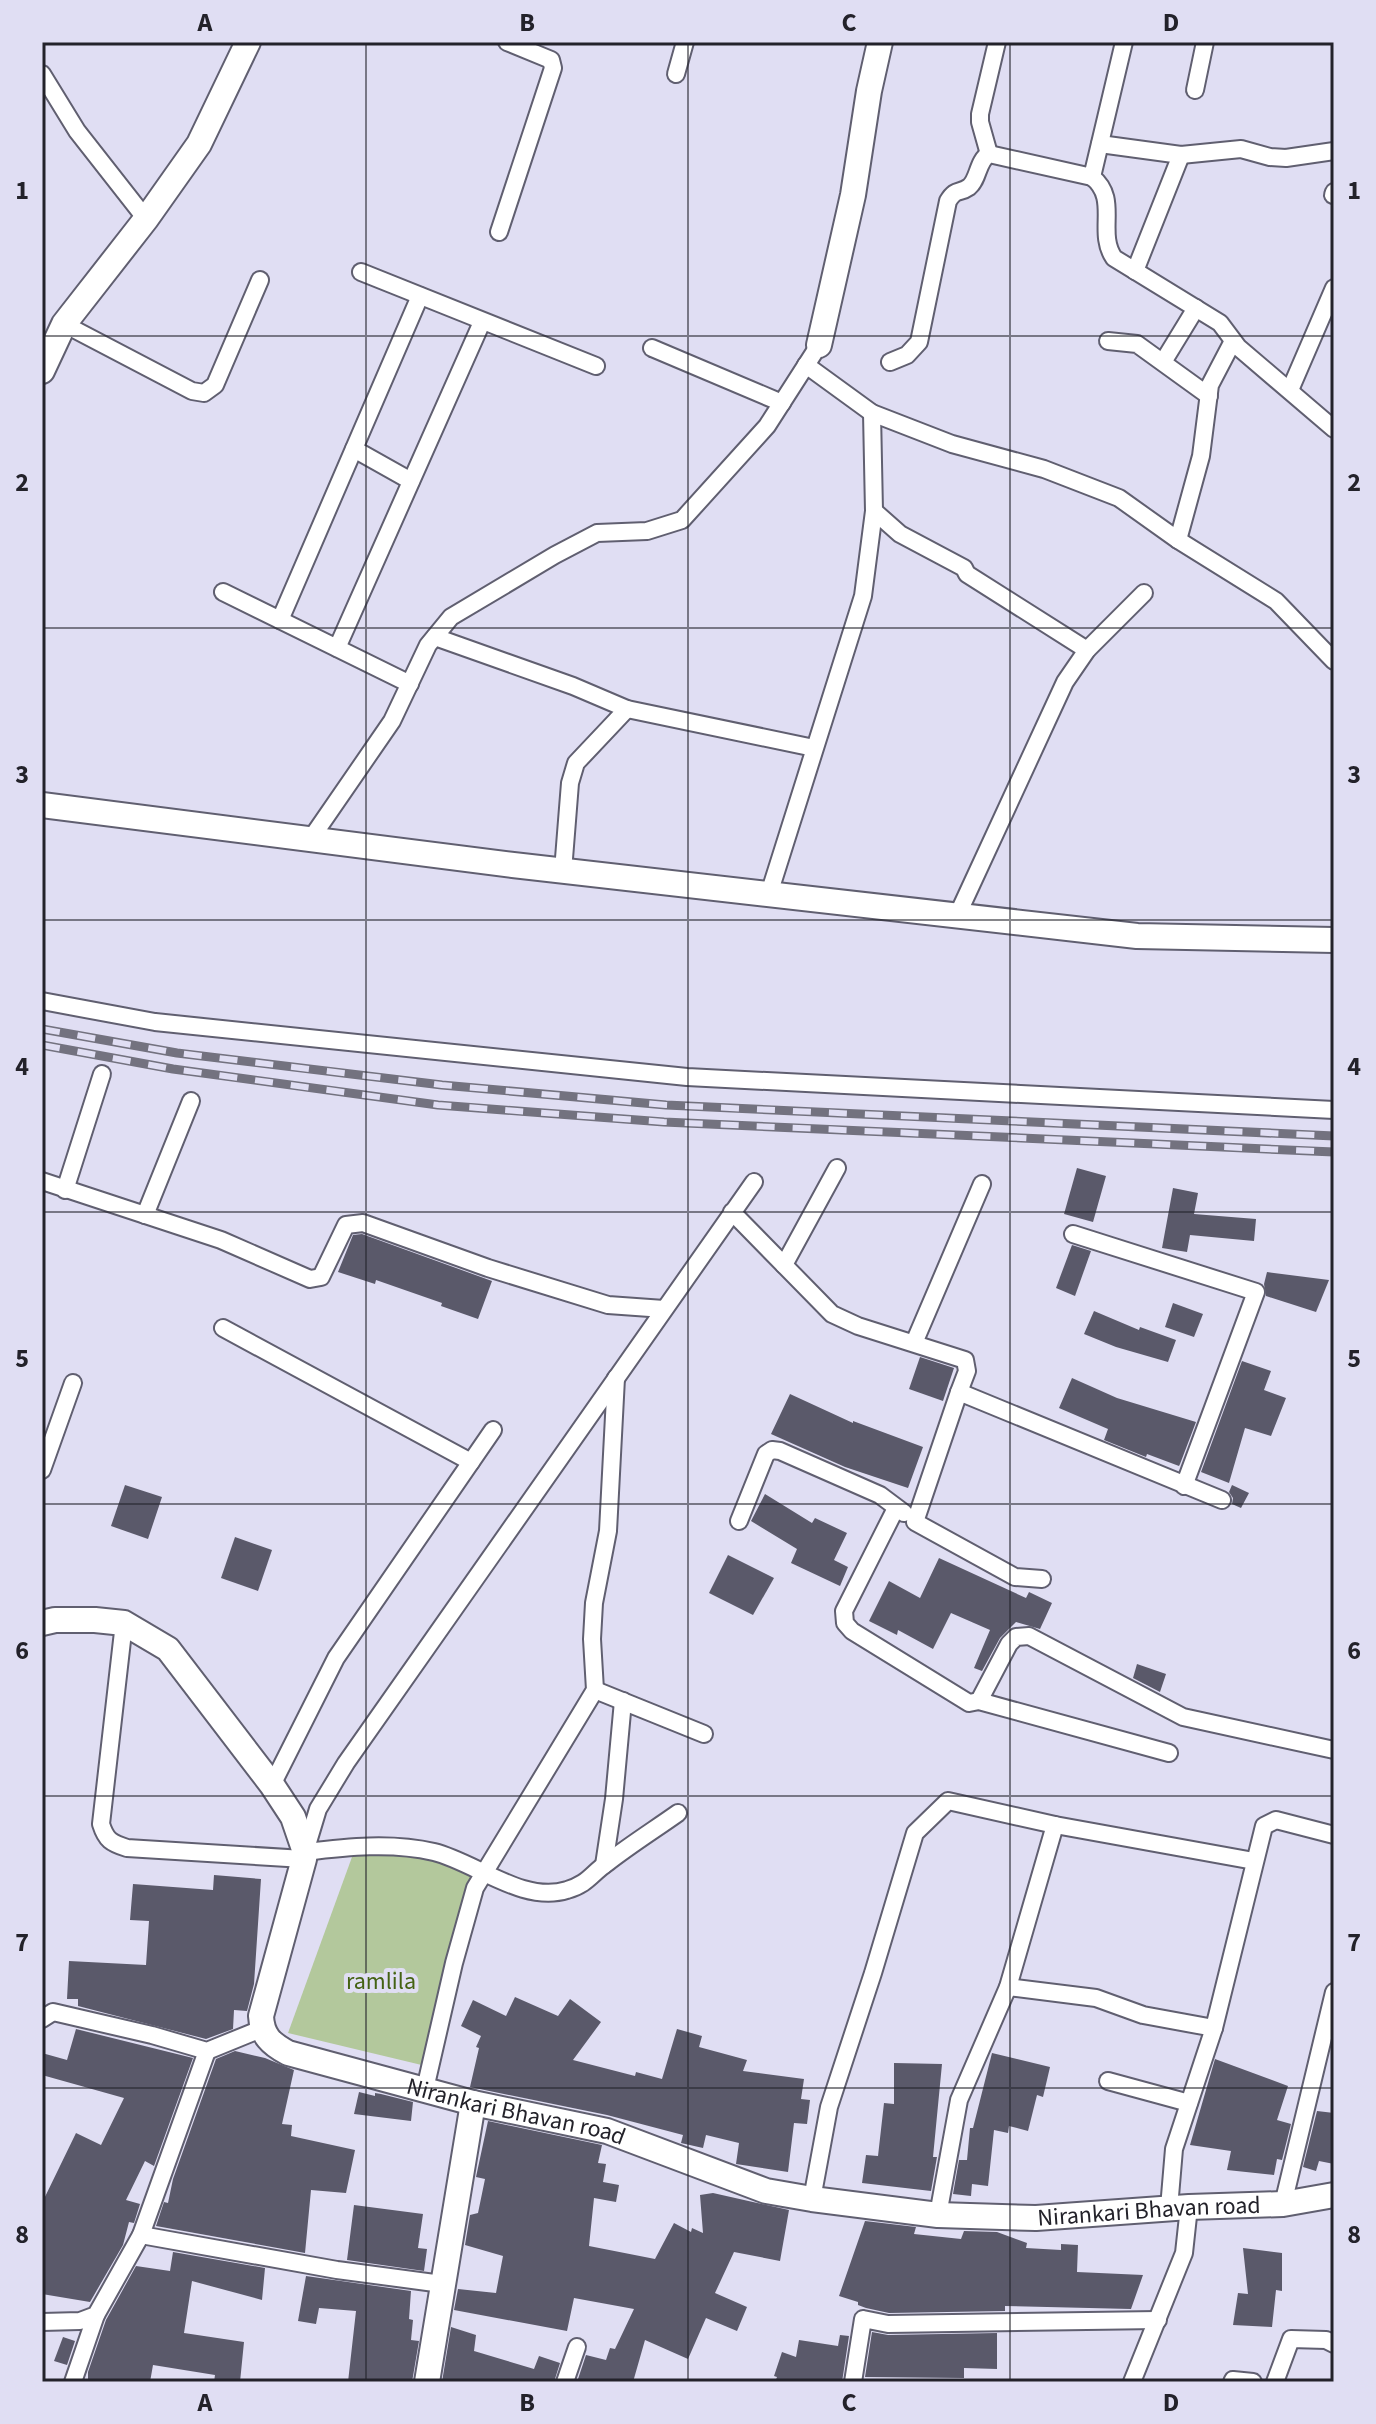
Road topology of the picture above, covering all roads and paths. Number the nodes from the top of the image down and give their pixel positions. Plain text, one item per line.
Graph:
1 (248, 42) edge
2 (507, 42) edge
3 (685, 42) edge
4 (880, 42) edge
5 (997, 42) edge
6 (1124, 42) edge
7 (1205, 42) edge
8 (42, 74) edge
9 (676, 74) dead end
10 (1195, 90) dead end
11 (1100, 144) junction
12 (1334, 151) edge
13 (989, 154) junction
14 (1181, 155) junction
15 (1092, 177) junction
16 (146, 219) junction
17 (499, 232) dead end
18 (1135, 271) junction
19 (361, 272) dead end
20 (260, 280) dead end
21 (1334, 288) edge
22 (420, 296) junction
23 (1196, 308) junction
24 (482, 322) junction
25 (64, 324) junction
26 (1317, 332) junction
27 (1334, 336) edge
28 (1108, 341) dead end
29 (1233, 341) junction
30 (652, 348) dead end
31 (813, 355) junction
32 (890, 362) dead end
33 (1163, 362) junction
34 (596, 366) dead end
35 (42, 371) edge
36 (1290, 390) junction
37 (1209, 396) junction
38 (782, 403) junction
39 (872, 413) junction
40 (1334, 429) edge
41 (354, 449) junction
42 (411, 481) junction
43 (874, 511) junction
44 (1178, 540) junction
45 (223, 592) dead end
46 (1144, 593) dead end
47 (280, 620) junction
48 (435, 637) junction
49 (337, 648) junction
50 (1087, 650) junction
51 (1334, 661) edge
52 (410, 684) junction
53 (627, 709) junction
54 (814, 748) junction
55 (42, 805) edge
56 (310, 840) junction
57 (563, 871) junction
58 (769, 894) junction
59 (957, 916) junction
60 (1334, 940) edge
61 (42, 1001) edge
62 (102, 1074) dead end
63 (191, 1101) dead end
64 (1334, 1110) edge
65 (837, 1168) dead end
66 (42, 1181) edge
67 (754, 1182) dead end
68 (982, 1184) dead end
69 (65, 1190) junction
70 (732, 1212) junction
71 (145, 1215) junction
72 (1073, 1234) dead end
73 (784, 1265) junction
74 (664, 1309) junction
75 (223, 1328) dead end
76 (914, 1343) junction
77 (616, 1377) junction
78 (73, 1383) dead end
79 (959, 1392) junction
80 (493, 1430) dead end
81 (471, 1462) junction
82 (42, 1470) edge
83 (1184, 1486) junction
84 (1222, 1500) dead end
85 (896, 1508) junction
86 (739, 1521) dead end
87 (915, 1522) junction
88 (1042, 1579) dead end
89 (42, 1623) edge
90 (124, 1623) junction
91 (595, 1690) junction
92 (623, 1701) junction
93 (979, 1701) junction
94 (704, 1734) dead end
95 (1334, 1750) edge
96 (1169, 1753) dead end
97 (272, 1785) junction
98 (678, 1813) dead end
99 (1055, 1825) junction
100 (1334, 1835) edge
101 (304, 1856) junction
102 (1254, 1861) junction
103 (604, 1865) junction
104 (483, 1874) junction
105 (1008, 1987) junction
106 (1334, 1993) edge
107 (42, 2019) edge
108 (1214, 2028) junction
109 (261, 2029) junction
110 (207, 2051) junction
111 (1108, 2081) dead end
112 (425, 2089) junction
113 (473, 2103) junction
114 (1189, 2103) junction
115 (1334, 2195) edge
116 (812, 2199) junction
117 (1283, 2204) junction
118 (1179, 2208) junction
119 (938, 2215) junction
120 (141, 2235) junction
121 (442, 2284) junction
122 (96, 2315) junction
123 (1158, 2320) junction
124 (42, 2322) edge
125 (1334, 2344) edge
126 (577, 2347) dead end
127 (73, 2382) edge
128 (427, 2382) edge
129 (565, 2382) edge
130 (853, 2382) edge
131 (1132, 2382) edge
132 (1232, 2382) edge
133 (1253, 2382) edge
134 (1275, 2382) edge

1 - 16 street
2 - 17 street
3 - 9 street
4 - 31 street
5 - 13 street
6 - 11 street
7 - 10 street
8 - 16 street
11 - 14 street
11 - 15 street
12 - 14 street
13 - 15 street
13 - 32 street
14 - 18 street
15 - 18 street
16 - 25 street
18 - 23 street
19 - 22 street
20 - 25 street
21 - 26 street
22 - 24 street
22 - 41 street
23 - 29 street
23 - 33 street
24 - 34 street
24 - 42 street
25 - 35 street
26 - 27 street
26 - 36 street
28 - 33 street
29 - 36 street
29 - 37 street
30 - 38 street
31 - 38 street
31 - 39 street
33 - 37 street
36 - 40 street
37 - 44 street
38 - 48 street
39 - 43 street
39 - 44 street
41 - 42 street
41 - 47 street
42 - 49 street
43 - 50 street
43 - 54 street
44 - 51 street
45 - 47 street
46 - 50 street
47 - 49 street
48 - 52 street
48 - 53 street
49 - 52 street
50 - 59 street
52 - 56 street
53 - 54 street
53 - 57 street
54 - 58 street
55 - 56 street
56 - 57 street
57 - 58 street
58 - 59 street
59 - 60 street
61 - 64 street
62 - 69 street
63 - 71 street
65 - 73 street
66 - 69 street
67 - 70 street
68 - 76 street
69 - 71 street
70 - 73 street
70 - 74 street
71 - 74 street
72 - 83 street
73 - 76 street
74 - 77 street
75 - 81 street
76 - 79 street
77 - 91 street
77 - 101 street
78 - 82 street
79 - 83 street
79 - 87 street
80 - 81 street
81 - 97 street
83 - 84 street
85 - 86 street
85 - 87 street
85 - 93 street
87 - 88 street
89 - 90 street
90 - 97 street
90 - 101 street
91 - 92 street
91 - 104 street
92 - 94 street
92 - 103 street
93 - 95 street
93 - 96 street
97 - 101 street
98 - 103 street
99 - 102 street
99 - 105 street
99 - 116 street
100 - 102 street
101 - 104 street
101 - 109 street
102 - 108 street
103 - 104 street
104 - 112 street
105 - 108 street
105 - 119 street
106 - 117 street
107 - 110 street
108 - 114 street
109 - 110 street
109 - 112 street, Nirankari Bhavan road
110 - 120 street
111 - 114 street
112 - 113 street, Nirankari Bhavan road
113 - 116 street, Nirankari Bhavan road
113 - 121 street
114 - 118 street
115 - 117 street, Nirankari Bhavan road
116 - 119 street, Nirankari Bhavan road
117 - 118 street, Nirankari Bhavan road
118 - 119 street, Nirankari Bhavan road
118 - 123 street
120 - 121 street
120 - 122 street
121 - 128 street
122 - 124 street
122 - 127 street
123 - 130 street
123 - 131 street
125 - 134 street
126 - 129 street
132 - 133 street

